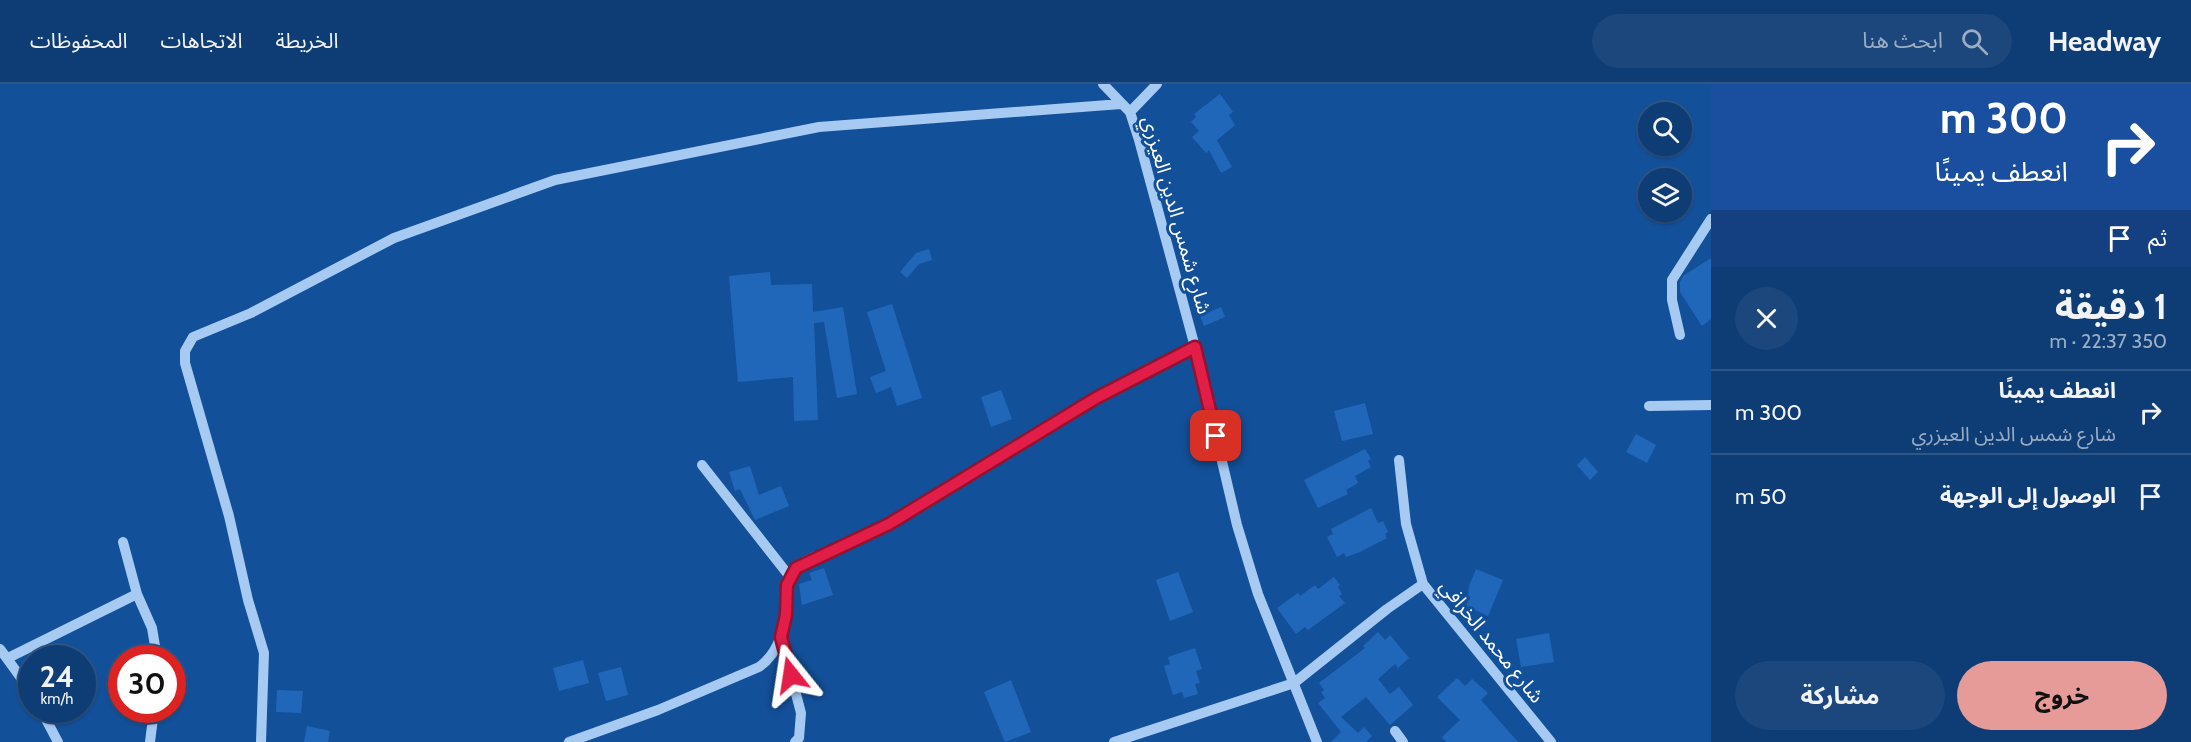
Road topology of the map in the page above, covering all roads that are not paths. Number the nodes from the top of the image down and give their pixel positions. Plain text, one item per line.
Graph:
1 (1102, 84) edge
2 (1157, 84) edge
3 (1121, 104) junction
4 (1130, 112) junction
5 (1711, 219) edge
6 (1680, 335) dead end
7 (1195, 347) junction
8 (1711, 405) edge
9 (1648, 406) dead end
10 (1399, 460) dead end
11 (702, 465) dead end
12 (123, 542) dead end
13 (790, 577) junction
14 (1423, 584) junction
15 (137, 594) junction
16 (781, 637) junction
17 (155, 645) edge
18 (0, 649) edge
19 (8, 658) junction
20 (18, 673) edge
21 (1294, 683) junction
22 (48, 723) edge
23 (152, 723) edge
24 (1395, 731) dead end
25 (58, 742) edge
26 (150, 742) edge
27 (261, 742) edge
28 (569, 742) edge
29 (795, 742) edge
30 (1114, 742) edge
31 (1317, 742) edge
32 (1403, 742) edge
33 (1551, 742) edge

1 - 3 street, شارع شمس الدين العيزري
2 - 4 street
3 - 4 street, شارع شمس الدين العيزري
3 - 27 street
4 - 7 street, شارع شمس الدين العيزري
5 - 6 street
7 - 13 street
7 - 21 street, شارع شمس الدين العيزري
8 - 9 street
10 - 14 street
11 - 13 street
12 - 15 street
13 - 16 street
14 - 21 street, شارع محمد الخرافي
14 - 33 street, شارع محمد الخرافي
15 - 17 street
15 - 19 street
16 - 28 street
16 - 29 street
18 - 19 street
19 - 20 street
21 - 30 street, شارع محمد الخرافي
21 - 31 street, شارع شمس الدين العيزري
22 - 25 street
23 - 26 street
24 - 32 street

